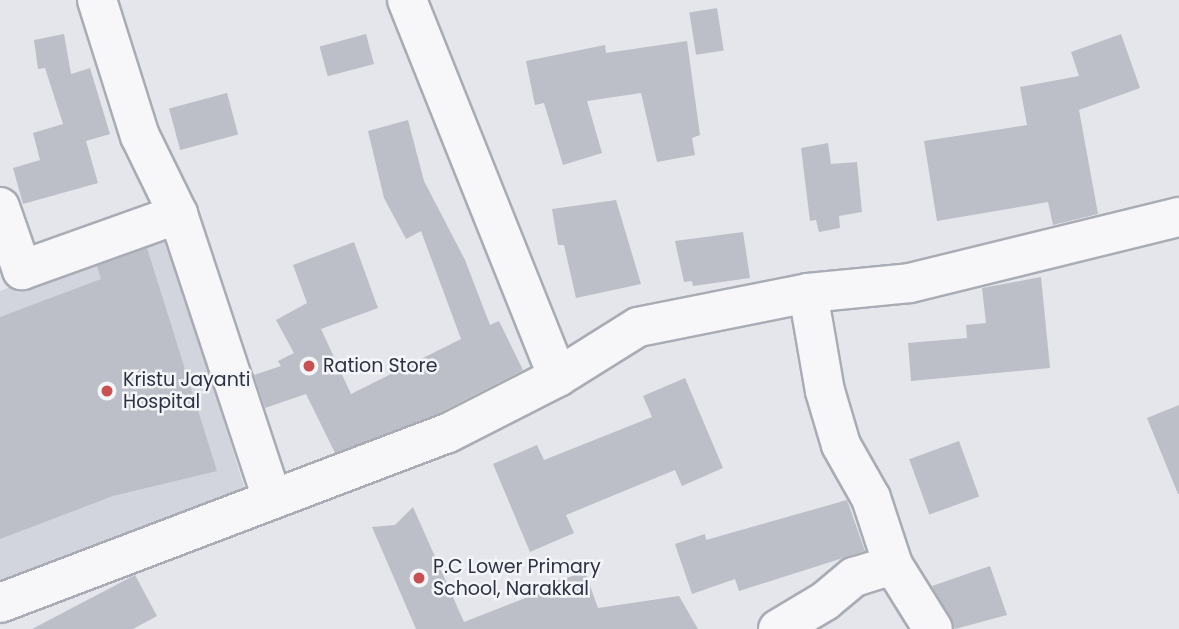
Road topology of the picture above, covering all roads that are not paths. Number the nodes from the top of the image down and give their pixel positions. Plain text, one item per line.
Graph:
1 (97, 0) edge
2 (407, 0) edge
3 (0, 207) edge
4 (178, 214) junction
5 (1179, 217) edge
6 (808, 293) junction
7 (558, 377) junction
8 (272, 498) junction
9 (892, 565) junction
10 (0, 603) edge
11 (778, 629) edge
12 (933, 629) edge

1 - 4 street
2 - 7 street
3 - 4 street
4 - 8 street
5 - 6 street
6 - 7 street
6 - 9 street
7 - 8 street
8 - 10 street
9 - 11 street
9 - 12 street

